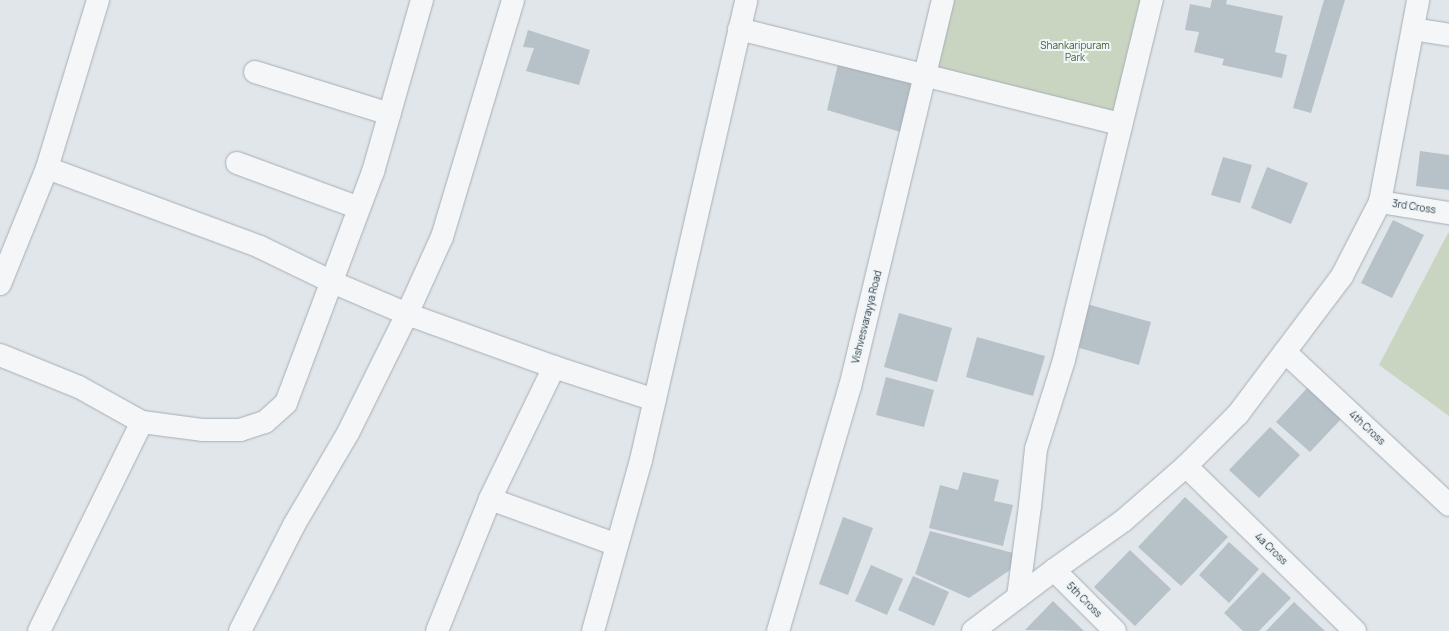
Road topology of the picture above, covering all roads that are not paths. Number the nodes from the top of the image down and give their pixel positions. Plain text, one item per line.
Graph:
1 (98, 0) edge
2 (422, 0) edge
3 (513, 0) edge
4 (746, 0) edge
5 (943, 0) edge
6 (1152, 0) edge
7 (1418, 0) edge
8 (739, 29) junction
9 (1413, 29) junction
10 (1449, 35) edge
11 (255, 72) dead end
12 (925, 75) junction
13 (390, 114) junction
14 (1121, 124) junction
15 (237, 163) dead end
16 (47, 168) junction
17 (1380, 202) junction
18 (359, 208) junction
19 (1449, 213) edge
20 (6, 250) edge
21 (332, 282) junction
22 (0, 284) edge
23 (408, 314) junction
24 (1285, 352) junction
25 (0, 355) edge
26 (554, 367) junction
27 (655, 400) junction
28 (142, 422) junction
29 (1186, 466) junction
30 (490, 498) junction
31 (1449, 505) edge
32 (617, 545) junction
33 (1054, 570) junction
34 (1018, 597) junction
35 (39, 631) edge
36 (240, 631) edge
37 (437, 631) edge
38 (593, 631) edge
39 (778, 631) edge
40 (973, 631) edge
41 (1115, 631) edge
42 (1355, 631) edge

1 - 16 street
2 - 13 street
3 - 23 street
4 - 8 street
5 - 12 street, Vishvesvarayya Road
6 - 14 street
7 - 9 street
8 - 12 street
8 - 27 street
9 - 10 street
9 - 17 street
11 - 13 street
12 - 14 street
12 - 39 street, Vishvesvarayya Road
13 - 18 street
14 - 34 street
15 - 18 street
16 - 20 street
16 - 21 street
17 - 19 street, 3rd Cross
17 - 24 street
18 - 21 street
20 - 22 street
21 - 23 street
21 - 28 street
23 - 26 street
23 - 36 street
24 - 29 street
24 - 31 street, 4th Cross
25 - 28 street
26 - 27 street
26 - 30 street
27 - 32 street
28 - 35 street
29 - 33 street
29 - 42 street, 4a Cross
30 - 32 street
30 - 37 street
32 - 38 street
33 - 34 street
33 - 41 street, 5th Cross
34 - 40 street

